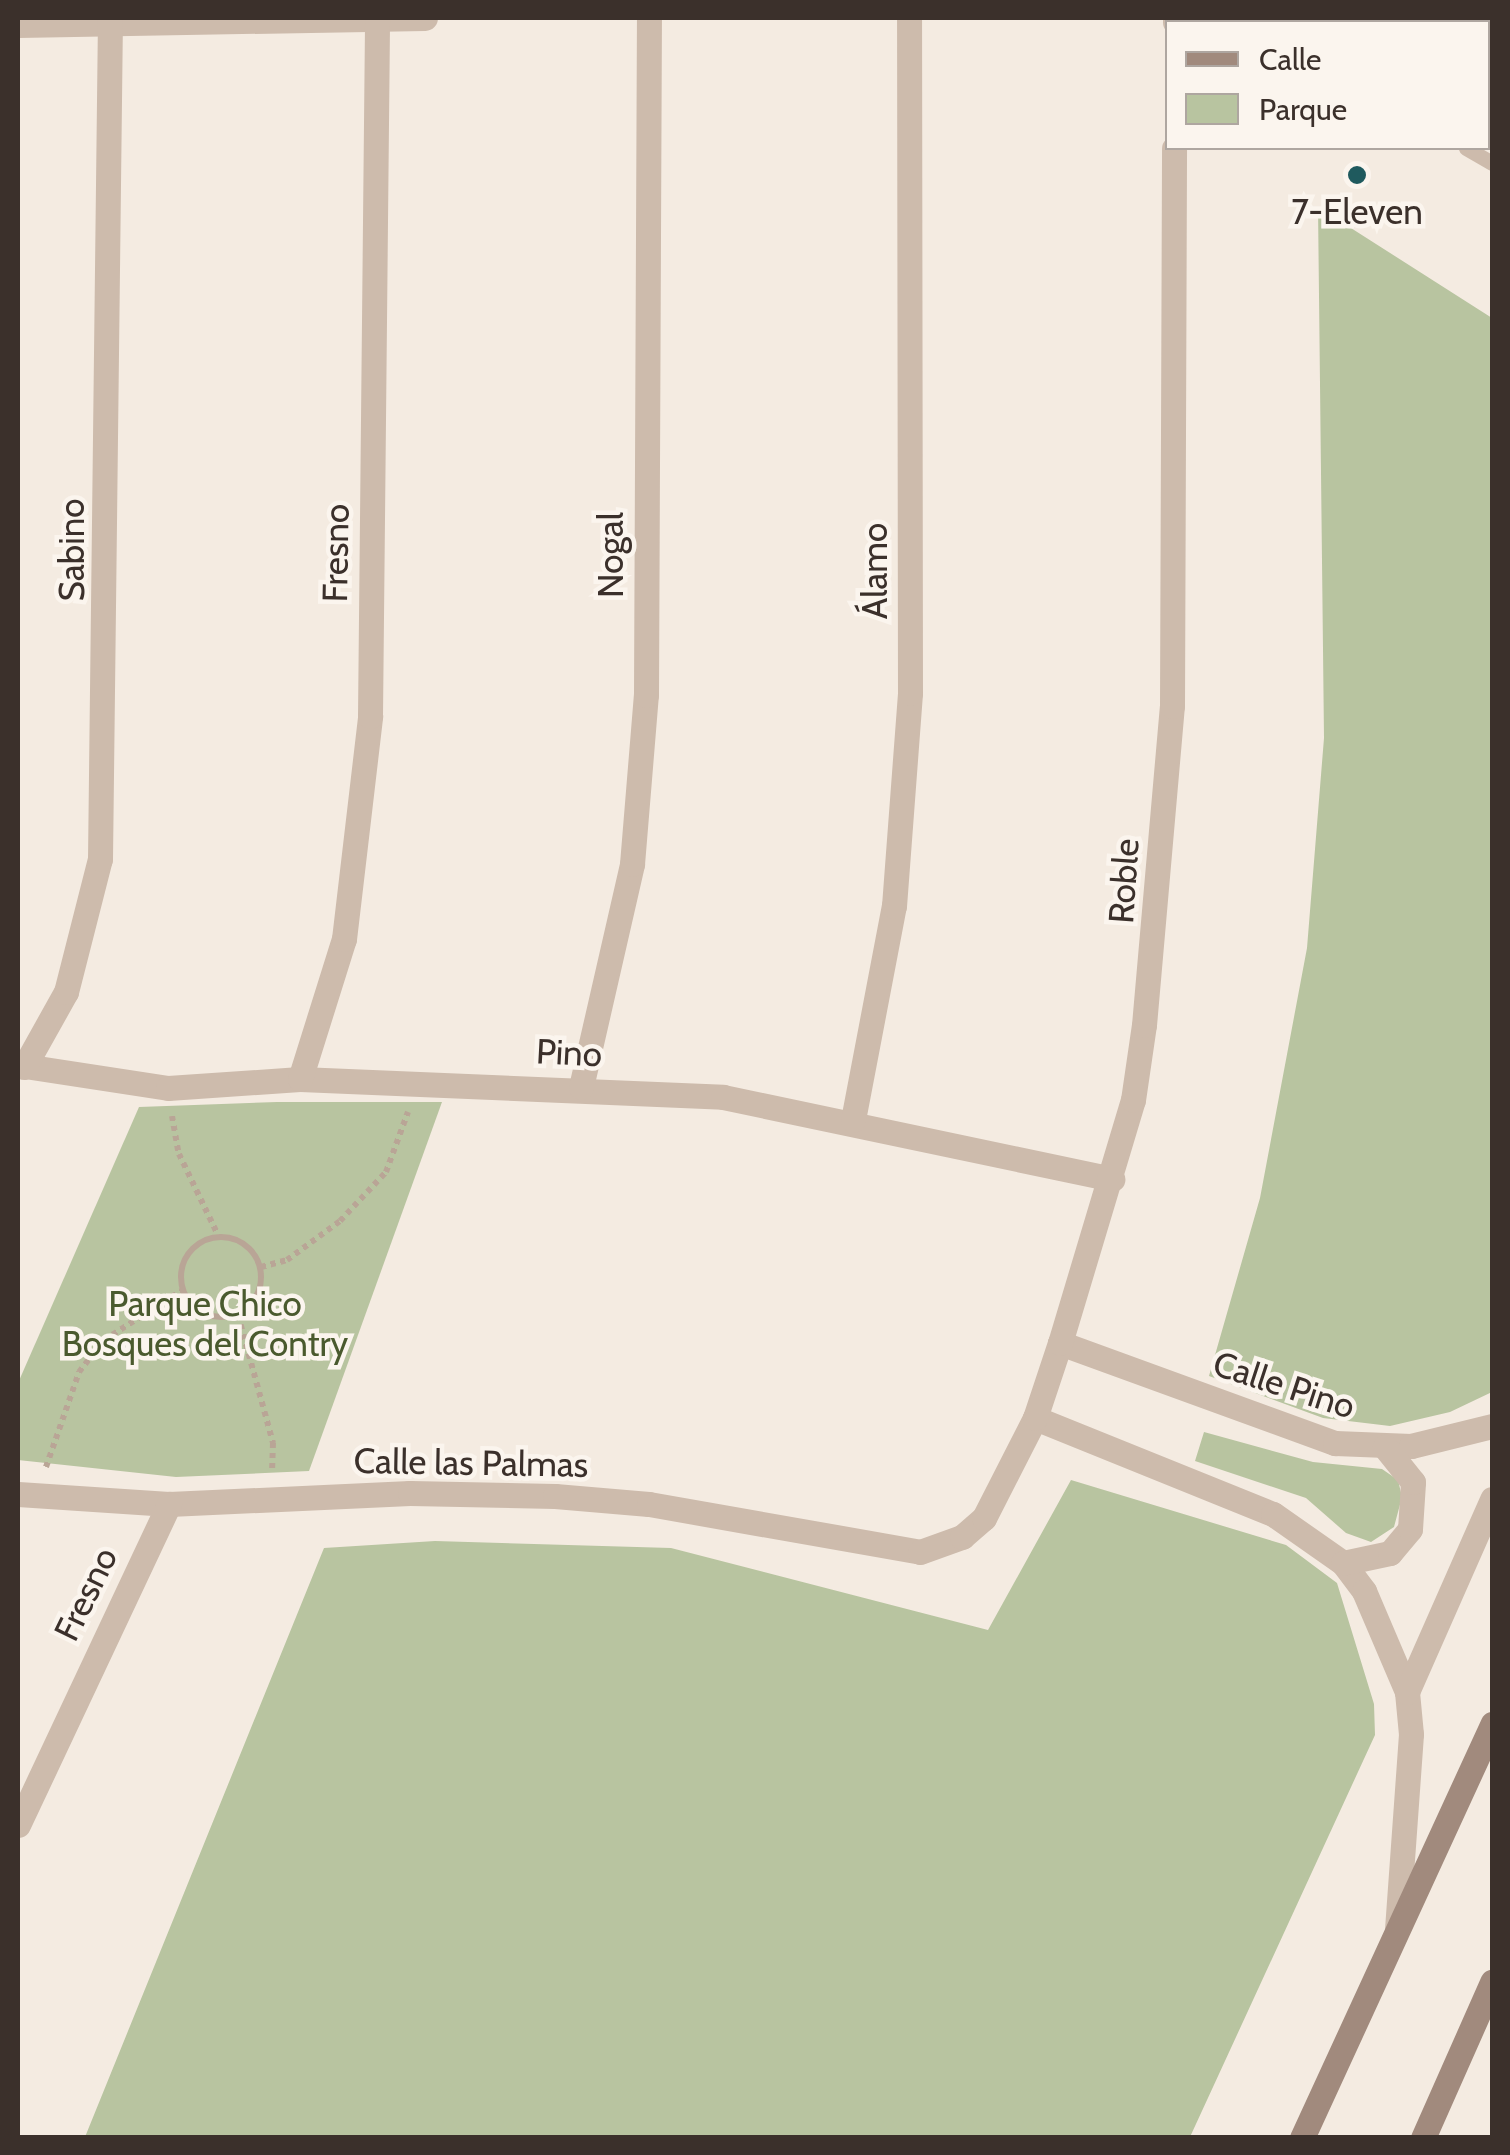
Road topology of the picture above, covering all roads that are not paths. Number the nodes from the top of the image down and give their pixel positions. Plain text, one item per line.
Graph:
1 (425, 18) edge
2 (649, 18) edge
3 (909, 18) edge
4 (110, 19) edge
5 (377, 19) edge
6 (18, 25) edge
7 (1174, 150) edge
8 (1469, 150) edge
9 (1492, 163) edge
10 (21, 1066) edge
11 (300, 1079) junction
12 (581, 1088) junction
13 (853, 1120) junction
14 (1112, 1179) junction
15 (1060, 1343) junction
16 (1034, 1418) junction
17 (1492, 1426) edge
18 (1385, 1448) junction
19 (27, 1495) edge
20 (1492, 1499) edge
21 (169, 1504) junction
22 (920, 1552) joint
23 (1344, 1563) junction
24 (1407, 1692) junction
25 (1492, 1724) edge
26 (18, 1825) edge
27 (1396, 1938) junction
28 (1492, 1982) edge
29 (1302, 2138) edge
30 (1422, 2138) edge

1 - 5 street
2 - 12 street, Nogal
3 - 13 street, Álamo
4 - 5 street
4 - 6 street
4 - 10 street, Sabino
5 - 11 street, Fresno
7 - 14 street, Roble
8 - 9 lane
10 - 11 street, Pino
11 - 12 street, Pino
12 - 13 street, Pino
13 - 14 street, Pino
14 - 15 street, Roble
15 - 16 street, Roble
15 - 18 street, Calle Pino
16 - 22 street, Roble
16 - 23 street
17 - 18 street, Calle Pino
18 - 23 street
19 - 21 street, Calle las Palmas
20 - 24 street
21 - 22 street, Calle las Palmas
21 - 26 street, Fresno
23 - 24 street
24 - 27 street
25 - 27 main road
27 - 29 main road
28 - 30 main road

